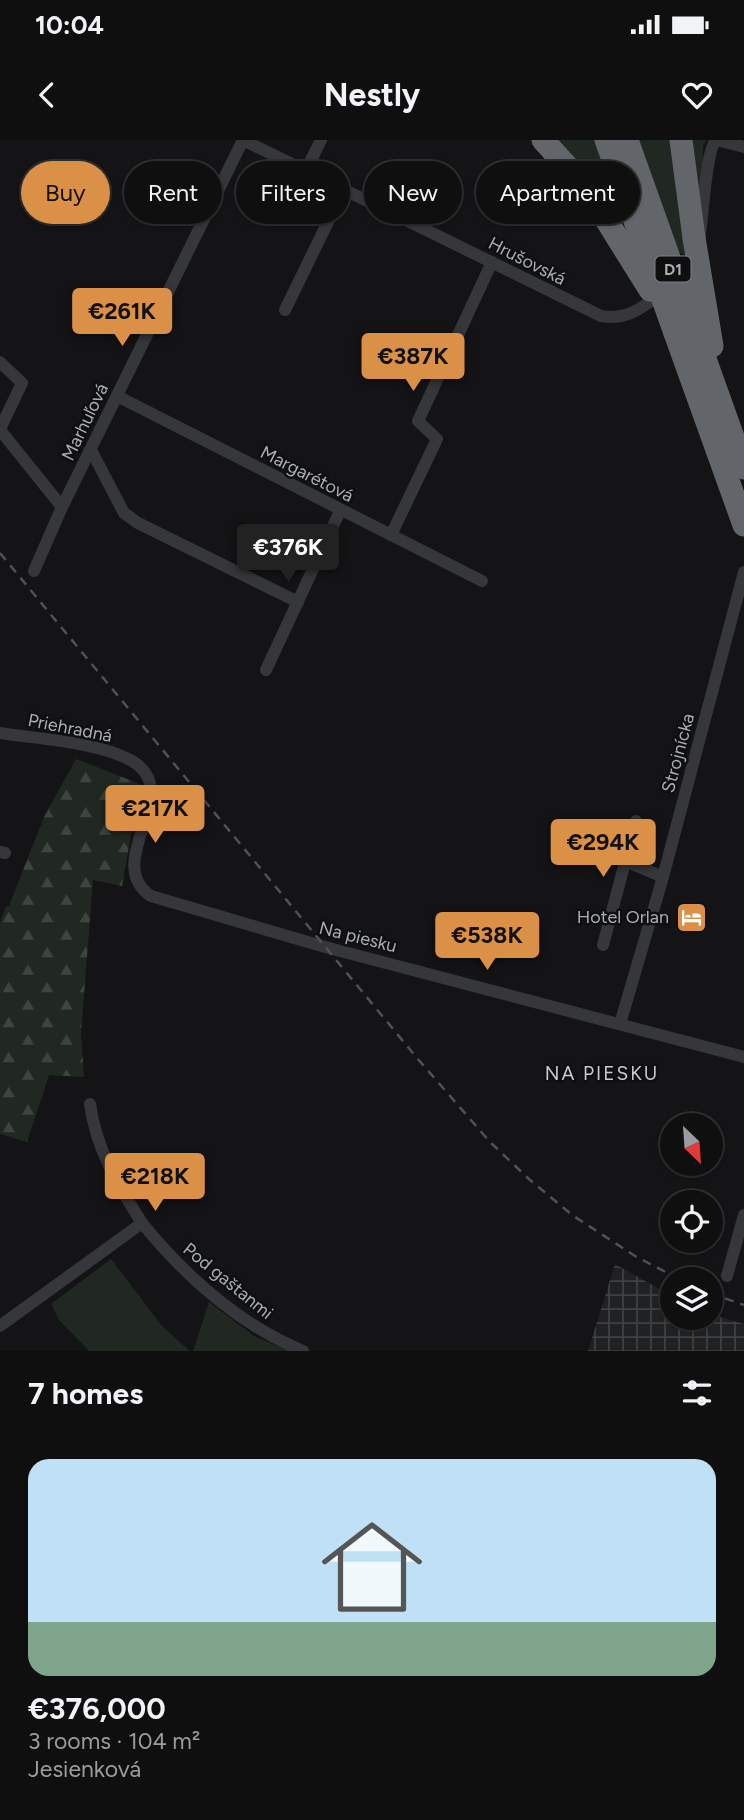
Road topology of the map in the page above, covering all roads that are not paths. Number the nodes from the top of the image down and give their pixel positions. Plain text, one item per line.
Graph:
1 (243, 140) edge
2 (321, 140) edge
3 (543, 140) edge
4 (606, 140) edge
5 (627, 140) edge
6 (715, 140) edge
7 (682, 141) edge
8 (744, 147) edge
9 (287, 161) edge
10 (310, 161) edge
11 (350, 192) edge
12 (327, 224) edge
13 (492, 262) junction
14 (285, 310) dead end
15 (675, 333) junction
16 (0, 362) edge
17 (117, 396) junction
18 (719, 398) junction
19 (0, 430) edge
20 (91, 450) junction
21 (744, 468) edge
22 (62, 507) junction
23 (340, 511) junction
24 (744, 525) edge
25 (391, 535) junction
26 (34, 571) dead end
27 (744, 572) edge
28 (482, 581) dead end
29 (298, 602) junction
30 (266, 670) dead end
31 (0, 733) edge
32 (132, 761) joint
33 (636, 821) dead end
34 (625, 861) junction
35 (663, 877) junction
36 (603, 945) dead end
37 (620, 1024) junction
38 (744, 1057) edge
39 (90, 1104) dead end
40 (744, 1215) edge
41 (142, 1223) junction
42 (727, 1276) dead end
43 (0, 1326) edge
44 (303, 1351) edge

1 - 9 street, Hrušovská
1 - 17 street, Marhuľová
2 - 10 street
3 - 15 highway, bridge
4 - 15 highway, D1, bridge
5 - 18 highway, D1, bridge
6 - 8 street
6 - 13 street, Hrušovská
7 - 18 highway, bridge
11 - 13 street, Hrušovská
12 - 14 street
13 - 25 street
15 - 24 highway, D1
16 - 19 street
17 - 20 street, Marhuľová
17 - 23 street, Margarétová
18 - 21 highway, D1
19 - 22 street
20 - 22 street, Marhuľová
20 - 29 street
22 - 26 street, Marhuľová
23 - 25 street, Margarétová
23 - 29 street
25 - 28 street, Margarétová
27 - 35 street, Strojnícka
29 - 30 street
31 - 32 street, Priehradná
32 - 37 street, Na piesku
33 - 34 street
34 - 35 street
34 - 36 street
35 - 37 street, Strojnícka
37 - 38 street, Na piesku
39 - 41 street, Pod gaštanmi
40 - 42 street
41 - 43 street
41 - 44 street, Pod gaštanmi

